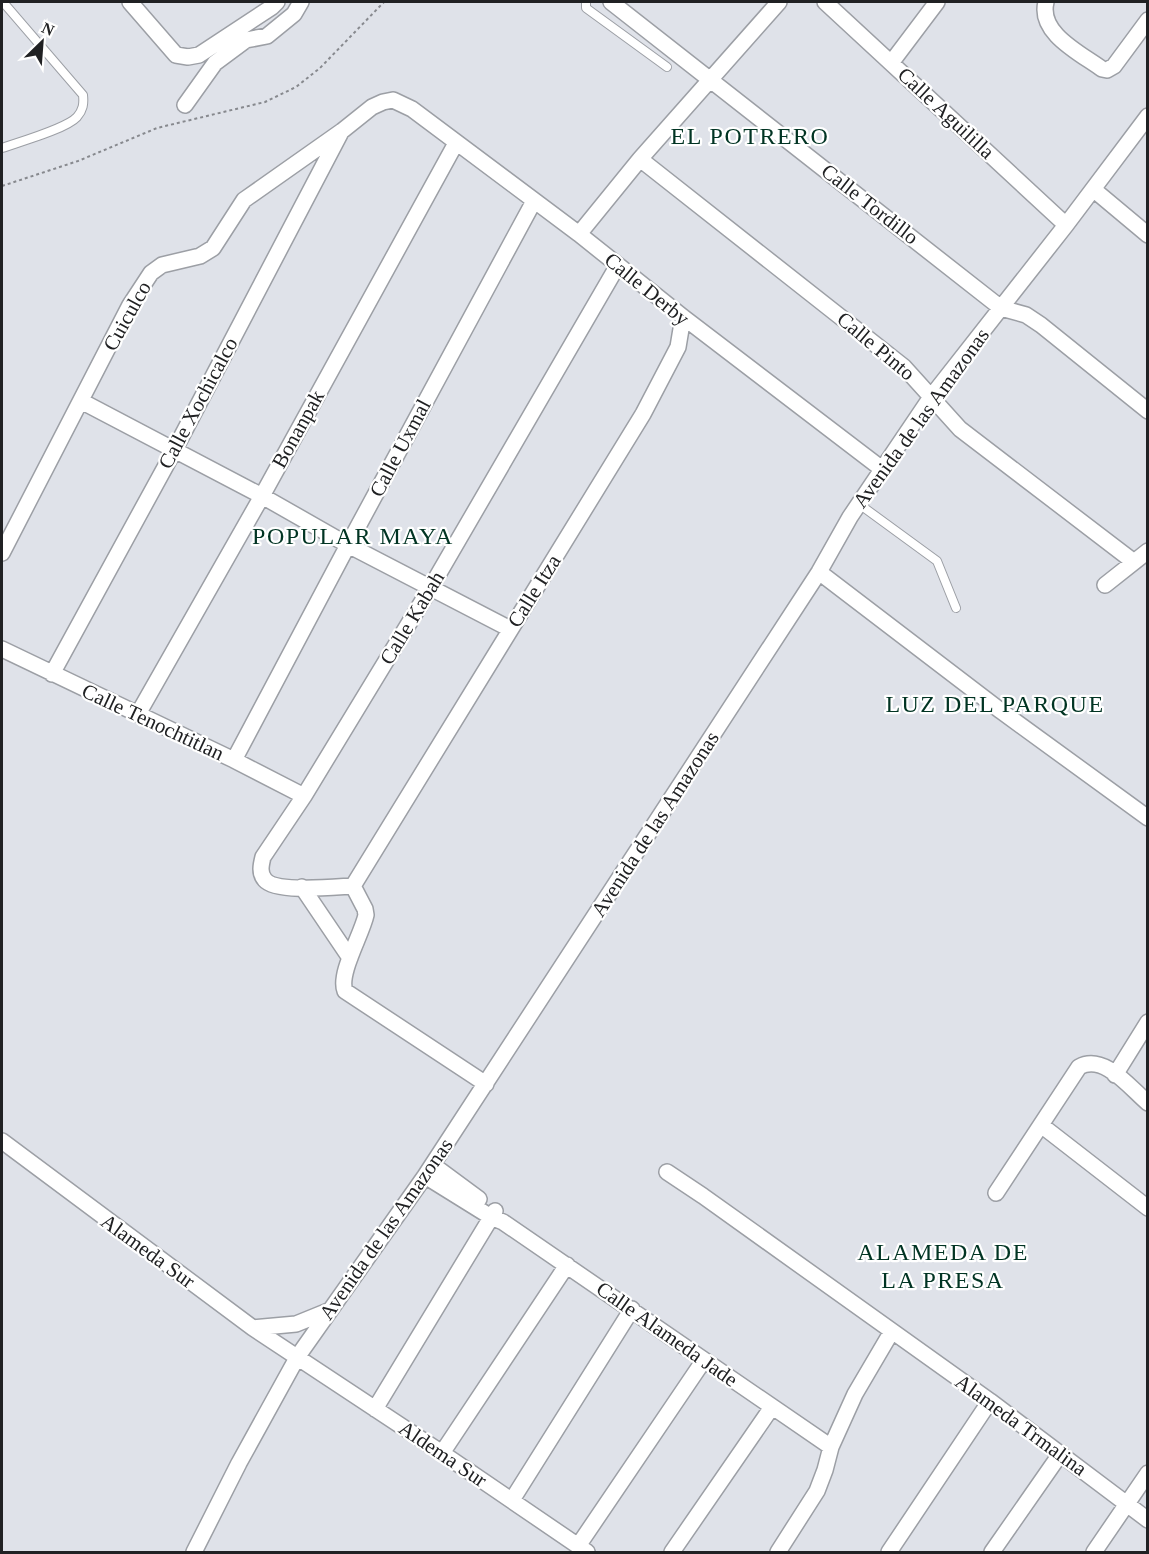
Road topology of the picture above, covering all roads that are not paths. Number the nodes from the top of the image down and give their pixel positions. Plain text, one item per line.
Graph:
1 (3, 2) edge
2 (130, 2) edge
3 (278, 2) edge
4 (301, 2) edge
5 (586, 2) edge
6 (611, 2) edge
7 (779, 2) edge
8 (826, 2) edge
9 (936, 2) edge
10 (1046, 2) edge
11 (1148, 20) edge
12 (188, 57) junction
13 (215, 63) junction
14 (891, 63) junction
15 (667, 68) dead end
16 (711, 78) junction
17 (185, 105) dead end
18 (412, 109) joint
19 (1148, 116) edge
20 (342, 131) junction
21 (456, 143) junction
22 (2, 148) edge
23 (640, 159) junction
24 (1093, 189) junction
25 (534, 201) junction
26 (1066, 225) junction
27 (579, 234) junction
28 (1148, 235) edge
29 (618, 265) junction
30 (1001, 308) junction
31 (683, 318) junction
32 (931, 397) junction
33 (81, 401) junction
34 (1148, 411) edge
35 (175, 449) junction
36 (882, 469) junction
37 (262, 496) junction
38 (859, 504) junction
39 (348, 545) junction
40 (1148, 551) edge
41 (2, 553) edge
42 (1134, 562) junction
43 (819, 572) junction
44 (1105, 585) dead end
45 (431, 587) junction
46 (956, 608) dead end
47 (510, 629) junction
48 (2, 649) edge
49 (52, 674) junction
50 (138, 714) junction
51 (234, 760) junction
52 (304, 796) junction
53 (1148, 818) edge
54 (353, 886) junction
55 (302, 887) junction
56 (350, 958) junction
57 (1148, 1022) edge
58 (1115, 1075) junction
59 (486, 1084) junction
60 (1148, 1103) edge
61 (1041, 1125) junction
62 (2, 1142) edge
63 (429, 1171) junction
64 (667, 1172) dead end
65 (996, 1193) dead end
66 (1148, 1208) edge
67 (496, 1217) junction
68 (567, 1265) junction
69 (632, 1309) junction
70 (328, 1311) junction
71 (253, 1328) junction
72 (892, 1331) junction
73 (298, 1356) junction
74 (704, 1360) junction
75 (990, 1401) junction
76 (772, 1407) junction
77 (375, 1409) junction
78 (831, 1447) junction
79 (442, 1453) junction
80 (1060, 1453) junction
81 (1148, 1473) edge
82 (512, 1500) junction
83 (1127, 1504) junction
84 (1148, 1520) edge
85 (582, 1549) edge
86 (194, 1552) edge
87 (672, 1552) edge
88 (778, 1552) edge
89 (889, 1552) edge
90 (992, 1552) edge
91 (1094, 1552) edge

1 - 22 lane
2 - 12 street
3 - 12 street
4 - 13 street
5 - 15 lane
6 - 16 street, Calle Tordillo
7 - 16 street
8 - 14 street, Calle Aguililla
9 - 14 street
10 - 11 street
12 - 13 street
13 - 17 street
14 - 26 street, Calle Aguililla
16 - 23 street
16 - 30 street, Calle Tordillo
18 - 20 street, Cuiculco
18 - 21 street, Calle Derby
19 - 24 street, Avenida de las Amazonas
20 - 33 street, Cuiculco
20 - 35 street, Calle Xochicalco
21 - 25 street, Calle Derby
21 - 37 street, Bonanpak
23 - 27 street
23 - 32 street, Calle Pinto
24 - 26 street, Avenida de las Amazonas
24 - 28 street
25 - 27 street, Calle Derby
25 - 39 street, Calle Uxmal
26 - 30 street, Avenida de las Amazonas
27 - 29 street, Calle Derby
29 - 31 street, Calle Derby
29 - 45 street, Calle Kabah
30 - 32 street, Avenida de las Amazonas
30 - 34 street
31 - 36 street, Calle Derby
31 - 47 street, Calle Itza
32 - 36 street, Avenida de las Amazonas
32 - 42 street, Calle Pinto
33 - 35 street
33 - 41 street, Cuiculco
35 - 37 street
35 - 49 street, Calle Xochicalco
36 - 38 street, Avenida de las Amazonas
37 - 39 street
37 - 50 street, Bonanpak
38 - 43 street, Avenida de las Amazonas
38 - 46 lane
39 - 45 street
39 - 51 street, Calle Uxmal
40 - 42 street
42 - 44 street
43 - 53 street
43 - 59 street, Avenida de las Amazonas
45 - 47 street
45 - 52 street, Calle Kabah
47 - 54 street, Calle Itza
48 - 49 street, Calle Tenochtitlan
49 - 50 street, Calle Tenochtitlan
50 - 51 street, Calle Tenochtitlan
51 - 52 street, Calle Tenochtitlan
52 - 55 street, Calle Kabah
54 - 55 street
54 - 56 street
55 - 56 street
56 - 59 street
57 - 58 street
58 - 60 street
58 - 61 street
59 - 63 street, Avenida de las Amazonas
61 - 65 street
61 - 66 street
62 - 71 street, Alameda Sur
63 - 67 street, Calle Alameda Jade
63 - 70 street, Avenida de las Amazonas
64 - 72 street, Alameda Trmalina
67 - 68 street, Calle Alameda Jade
67 - 77 street
68 - 69 street, Calle Alameda Jade
68 - 79 street
69 - 74 street, Calle Alameda Jade
69 - 82 street
70 - 71 street
70 - 73 street, Avenida de las Amazonas
71 - 73 street, Alameda Sur
72 - 75 street, Alameda Trmalina
72 - 78 street
73 - 77 street, Aldema Sur
73 - 86 street, Avenida de las Amazonas
74 - 76 street, Calle Alameda Jade
74 - 85 street
75 - 80 street, Alameda Trmalina
75 - 89 street
76 - 78 street, Calle Alameda Jade
76 - 87 street
77 - 79 street, Aldema Sur
78 - 88 street
79 - 82 street, Aldema Sur
80 - 83 street, Alameda Trmalina
80 - 90 street
81 - 83 street
82 - 85 street, Aldema Sur
83 - 84 street, Alameda Trmalina
83 - 91 street

